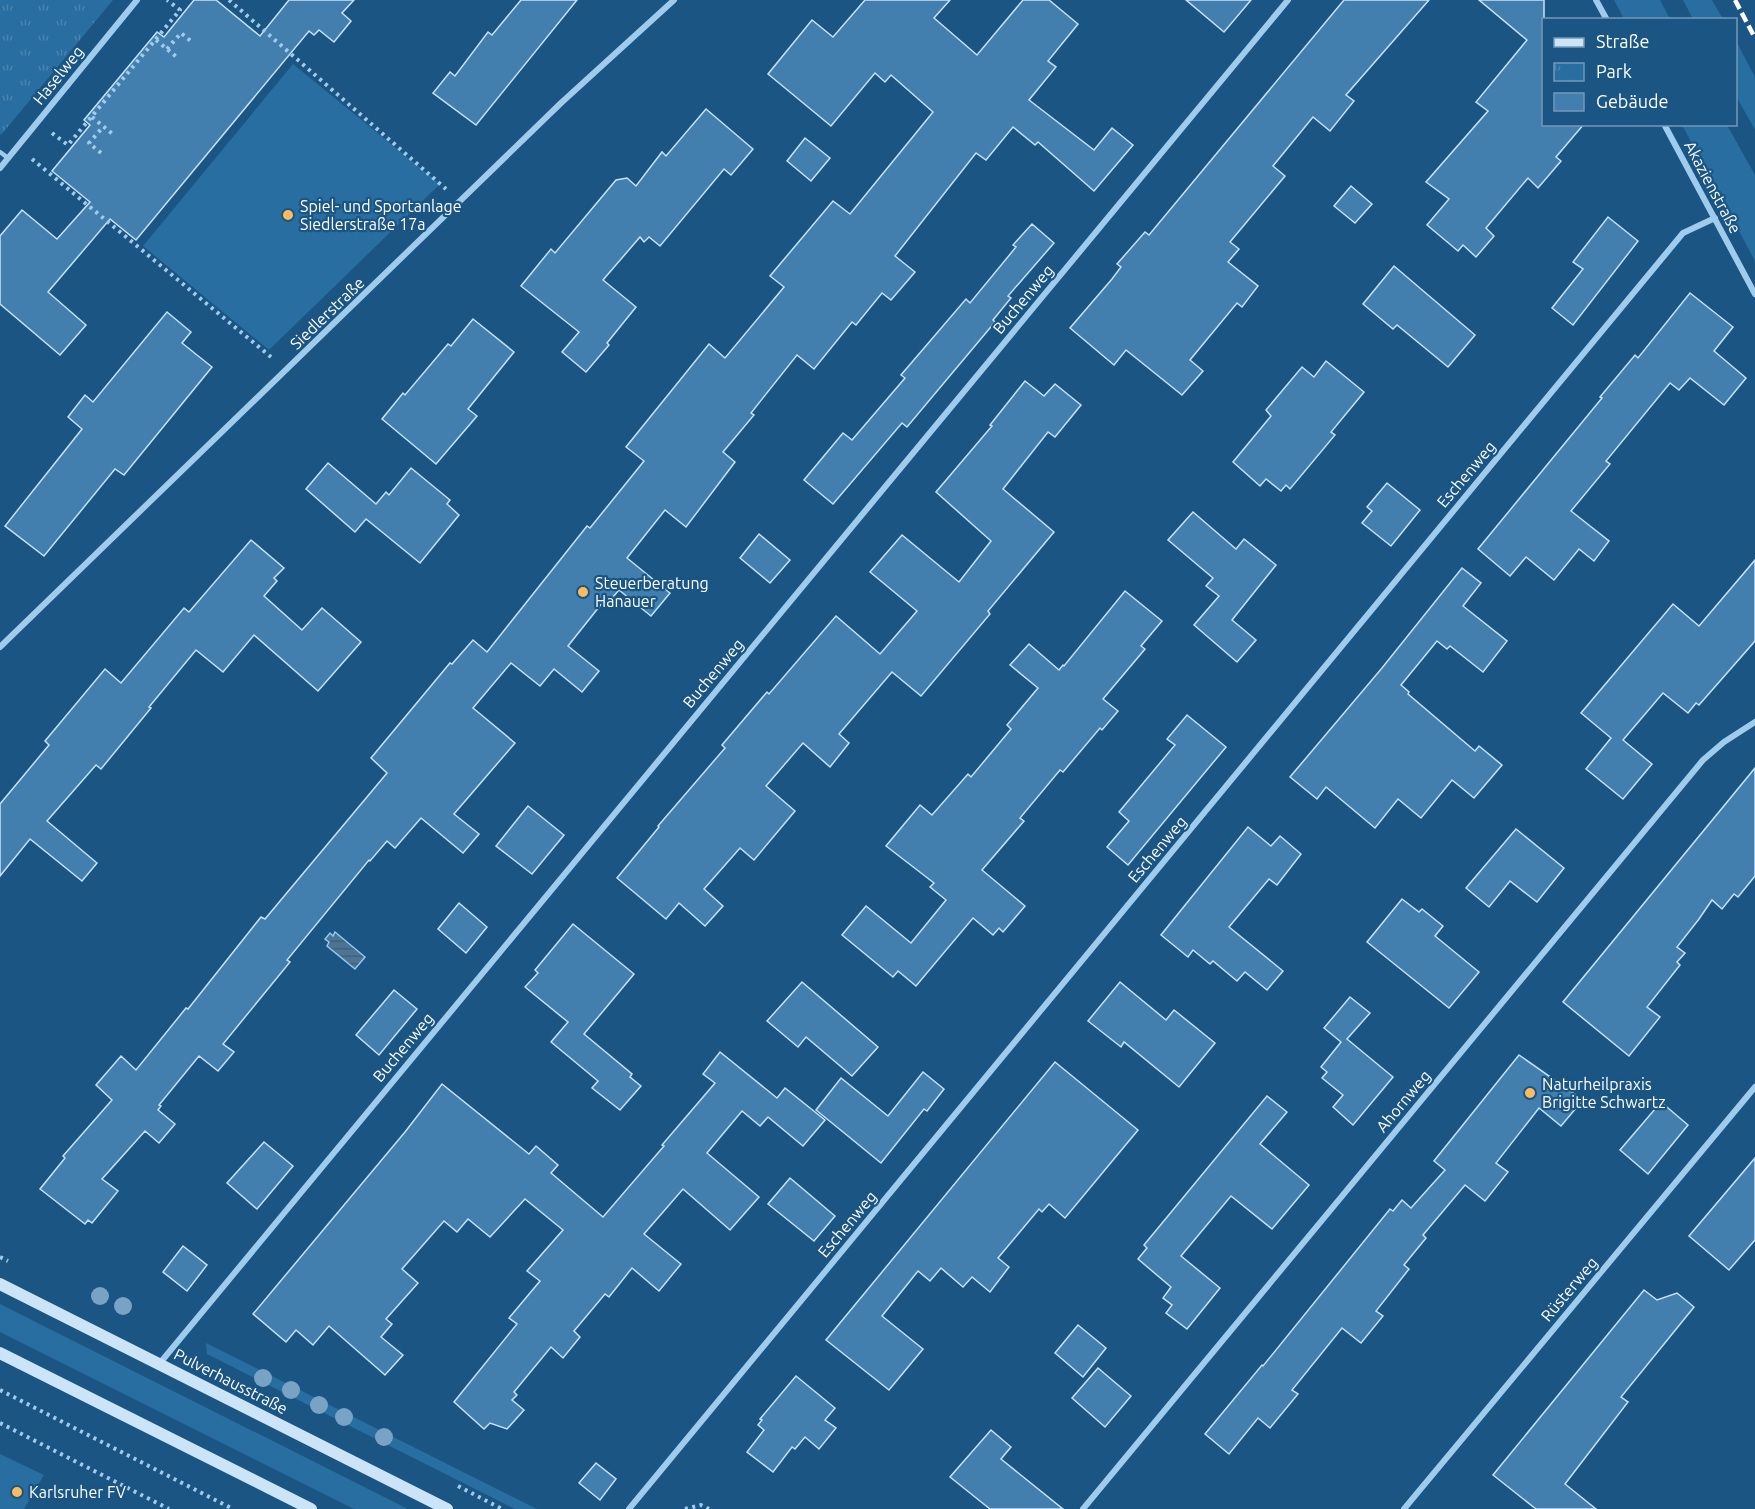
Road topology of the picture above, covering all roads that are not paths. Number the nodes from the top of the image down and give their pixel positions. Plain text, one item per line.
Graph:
1 (137, 0) edge
2 (674, 0) edge
3 (1288, 0) edge
4 (1596, 0) edge
5 (1606, 18) edge
6 (1665, 126) edge
7 (0, 152) edge
8 (8, 158) junction
9 (0, 168) edge
10 (1714, 218) junction
11 (1755, 294) edge
12 (0, 646) edge
13 (1755, 722) edge
14 (1755, 1087) edge
15 (0, 1284) edge
16 (0, 1353) edge
17 (159, 1364) junction
18 (311, 1509) edge
19 (447, 1509) edge
20 (629, 1509) edge
21 (1083, 1509) edge
22 (1404, 1509) edge

1 - 8 street, Haselweg
2 - 12 street, Siedlerstraße
3 - 17 street, Buchenweg
4 - 5 street
6 - 10 street, Akazienstraße
7 - 8 lane
8 - 9 street, Haselweg
10 - 11 street, Akazienstraße
10 - 20 street, Eschenweg
13 - 21 street, Ahornweg
14 - 22 street, Rüsterweg
15 - 17 main road, Pulverhausstraße
16 - 18 main road
17 - 19 main road, Pulverhausstraße

